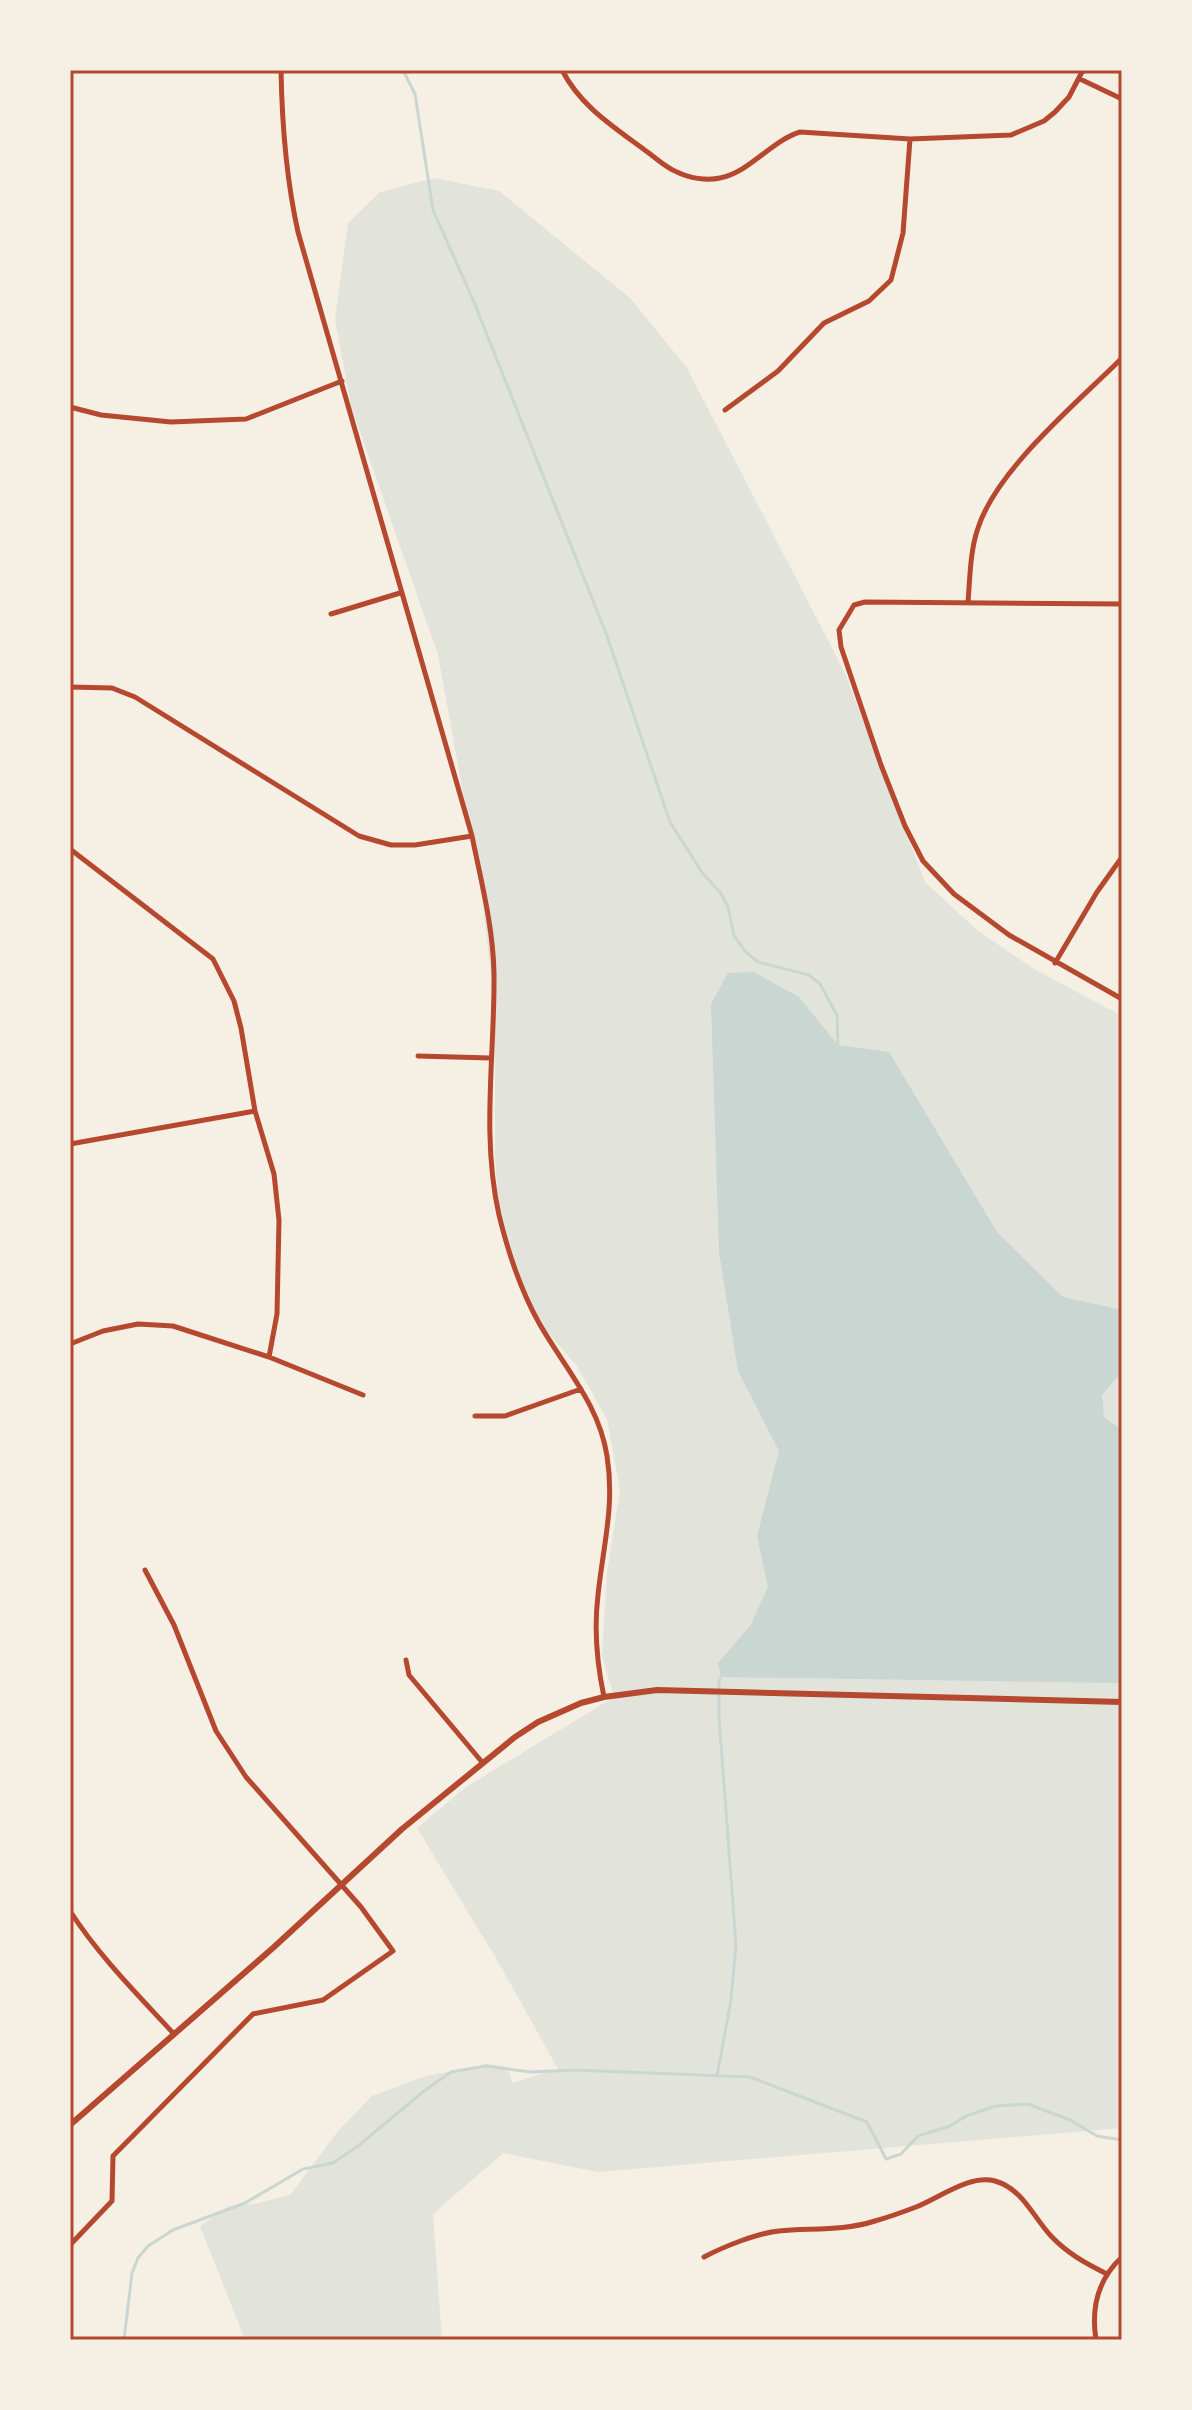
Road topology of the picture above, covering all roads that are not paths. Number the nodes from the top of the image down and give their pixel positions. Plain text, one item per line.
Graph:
1 (281, 70) edge
2 (562, 70) edge
3 (1083, 70) edge
4 (1080, 79) junction
5 (1122, 99) edge
6 (910, 139) junction
7 (1122, 358) edge
8 (342, 381) junction
9 (70, 407) edge
10 (725, 410) dead end
11 (400, 593) junction
12 (968, 602) junction
13 (1122, 604) edge
14 (331, 614) dead end
15 (70, 687) edge
16 (472, 836) junction
17 (70, 849) edge
18 (1122, 857) edge
19 (1055, 963) junction
20 (1122, 999) edge
21 (418, 1056) dead end
22 (490, 1058) junction
23 (255, 1111) junction
24 (70, 1144) edge
25 (70, 1344) edge
26 (269, 1357) junction
27 (581, 1389) junction
28 (363, 1395) dead end
29 (475, 1416) dead end
30 (145, 1570) dead end
31 (406, 1660) dead end
32 (604, 1697) junction
33 (1122, 1702) edge
34 (482, 1762) junction
35 (342, 1884) junction
36 (70, 1911) edge
37 (174, 2034) junction
38 (70, 2125) edge
39 (70, 2245) edge
40 (704, 2257) dead end
41 (1122, 2257) edge
42 (1105, 2273) junction
43 (1096, 2340) edge

1 - 8 street
2 - 6 street
3 - 4 street
4 - 5 street
4 - 6 street
6 - 10 street
7 - 12 street
8 - 9 street
8 - 11 street
11 - 14 street
11 - 16 street
12 - 13 street
12 - 19 street
15 - 16 street
16 - 22 street
17 - 23 street
18 - 19 street
19 - 20 street
21 - 22 street
22 - 27 street
23 - 24 street
23 - 26 street
25 - 26 street
26 - 28 street
27 - 29 street
27 - 32 street
30 - 35 street
31 - 34 street
32 - 33 street
32 - 34 street
34 - 35 street
35 - 37 street
35 - 39 street
36 - 37 street
37 - 38 street
40 - 42 street
41 - 42 street
42 - 43 street

